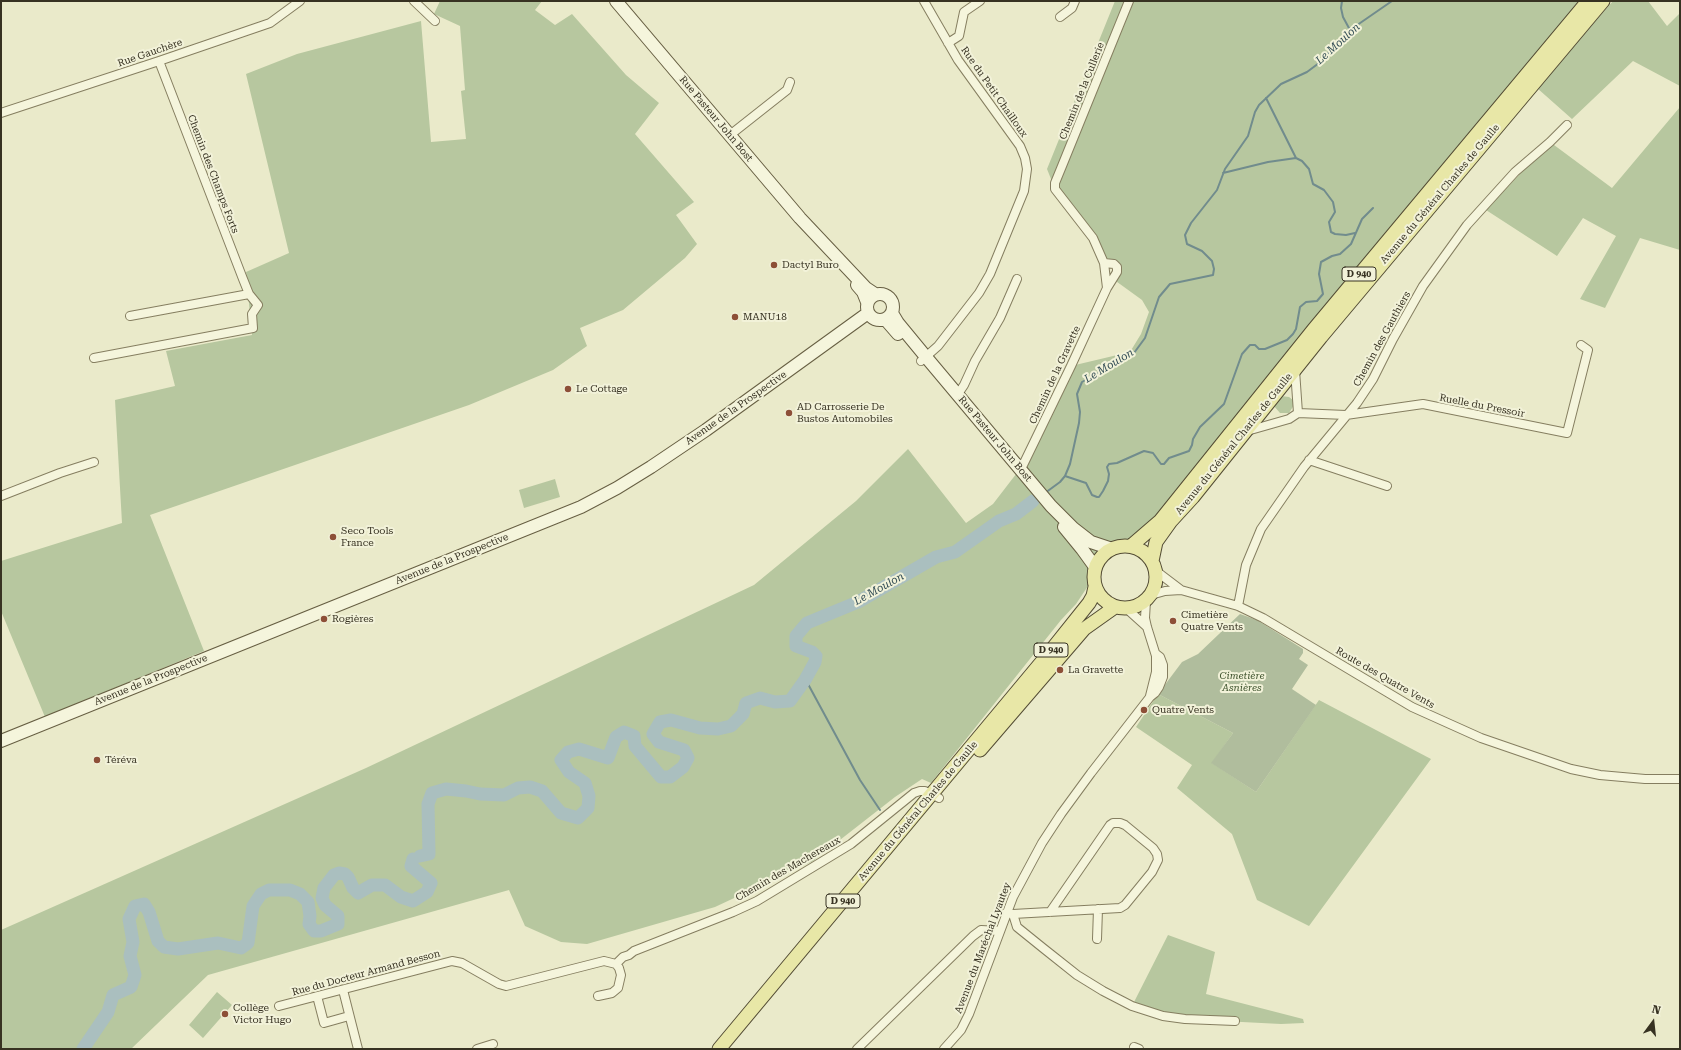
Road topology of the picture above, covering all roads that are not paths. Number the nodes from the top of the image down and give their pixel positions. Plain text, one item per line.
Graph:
1 (300, 1) edge
2 (414, 1) edge
3 (616, 1) edge
4 (924, 1) edge
5 (980, 1) edge
6 (1075, 1) edge
7 (1129, 1) edge
8 (1588, 1) edge
9 (1603, 1) edge
10 (1060, 17) dead end
11 (434, 20) dead end
12 (948, 43) junction
13 (159, 61) junction
14 (790, 82) dead end
15 (1, 113) edge
16 (1567, 125) dead end
17 (730, 135) junction
18 (1055, 189) joint
19 (1104, 263) junction
20 (1017, 279) dead end
21 (1107, 288) junction
22 (249, 294) junction
23 (870, 303) junction
24 (130, 316) dead end
25 (888, 316) junction
26 (1581, 345) dead end
27 (94, 358) dead end
28 (923, 359) junction
29 (1296, 370) junction
30 (958, 394) junction
31 (1298, 413) junction
32 (1346, 415) junction
33 (1246, 431) junction
34 (1309, 460) junction
35 (94, 462) dead end
36 (1020, 470) junction
37 (1387, 486) dead end
38 (1033, 489) junction
39 (1, 496) edge
40 (1049, 508) junction
41 (1131, 546) junction
42 (1112, 549) junction
43 (1154, 566) junction
44 (1096, 567) junction
45 (1095, 587) junction
46 (1181, 590) junction
47 (1149, 598) junction
48 (1238, 606) junction
49 (1121, 608) junction
50 (1147, 627) junction
51 (1156, 654) junction
52 (1150, 697) junction
53 (1, 741) edge
54 (1680, 779) edge
55 (936, 796) junction
56 (1098, 909) junction
57 (1050, 912) junction
58 (1010, 913) junction
59 (1000, 931) junction
60 (1097, 939) dead end
61 (616, 964) junction
62 (343, 990) junction
63 (317, 996) junction
64 (598, 996) dead end
65 (279, 1006) dead end
66 (349, 1016) junction
67 (1234, 1021) dead end
68 (494, 1044) dead end
69 (358, 1049) edge
70 (477, 1049) edge
71 (719, 1049) edge
72 (728, 1049) edge
73 (857, 1049) edge
74 (944, 1049) edge

1 - 13 street, Rue Gauchère
2 - 11 street
3 - 17 main road, Rue Pasteur John Bost
4 - 12 street, Rue du Petit Chailloux
5 - 12 street
6 - 10 street
7 - 18 street, Chemin de la Cullerie
8 - 41 main road, Avenue du Général Charles de Gaulle / D 940
9 - 29 main road, Avenue du Général Charles de Gaulle / D 940
12 - 28 street, Rue du Petit Chailloux
13 - 15 street, Rue Gauchère
13 - 22 street, Chemin des Champs Forts
14 - 17 street
16 - 32 street, Chemin des Gauthiers
17 - 23 main road, Rue Pasteur John Bost
18 - 19 street, Chemin de la Gravette
19 - 21 street, Chemin de la Gravette
19 - 21 street, Chemin de la Gravette
20 - 30 street
21 - 36 street, Chemin de la Gravette
22 - 24 street
22 - 27 street, Chemin des Champs Forts
23 - 25 main road
23 - 25 main road
23 - 53 main road, Avenue de la Prospective
25 - 28 main road, Rue Pasteur John Bost
26 - 32 street, Ruelle du Pressoir
28 - 30 main road, Rue Pasteur John Bost
28 - 38 main road, Rue Pasteur John Bost
29 - 31 street
29 - 33 main road, Avenue du Général Charles de Gaulle / D 940
30 - 36 main road, Rue Pasteur John Bost
31 - 32 street, Ruelle du Pressoir
31 - 33 street
32 - 34 street, Chemin des Gauthiers
33 - 43 main road, Avenue du Général Charles de Gaulle / D 940
34 - 37 street
34 - 48 street, Chemin des Gauthiers
35 - 39 street
36 - 38 main road, Rue Pasteur John Bost
38 - 40 main road, Rue Pasteur John Bost
40 - 42 main road, Rue Pasteur John Bost
40 - 44 main road, Rue Pasteur John Bost
41 - 42 main road
41 - 43 main road
42 - 44 main road
43 - 46 street
43 - 47 main road, Avenue du Général Charles de Gaulle
44 - 45 main road, Avenue du Général Charles de Gaulle
45 - 49 main road
45 - 55 main road, Avenue du Général Charles de Gaulle / D 940
46 - 47 street
46 - 48 street, Route des Quatre Vents
47 - 49 main road, Avenue du Général Charles de Gaulle
47 - 50 street, Avenue du Maréchal Lyautey
48 - 54 street, Route des Quatre Vents
49 - 50 street, Avenue du Maréchal Lyautey
49 - 55 main road, Avenue du Général Charles de Gaulle / D 940
50 - 51 street, Avenue du Maréchal Lyautey
51 - 52 street, Avenue du Maréchal Lyautey
51 - 52 street, Avenue du Maréchal Lyautey
52 - 58 street, Avenue du Maréchal Lyautey
55 - 61 street, Chemin des Machereaux
55 - 71 main road, Avenue du Général Charles de Gaulle / D 940
55 - 72 main road, Avenue du Général Charles de Gaulle / D 940
56 - 57 street
56 - 57 street
56 - 60 street
57 - 58 street
58 - 59 street, Avenue du Maréchal Lyautey
58 - 67 street
59 - 73 street
59 - 74 street, Avenue du Maréchal Lyautey
61 - 62 street, Rue du Docteur Armand Besson
61 - 64 street
62 - 63 street, Rue du Docteur Armand Besson
62 - 66 street
63 - 65 street, Rue du Docteur Armand Besson
63 - 66 street
66 - 69 street
68 - 70 street

